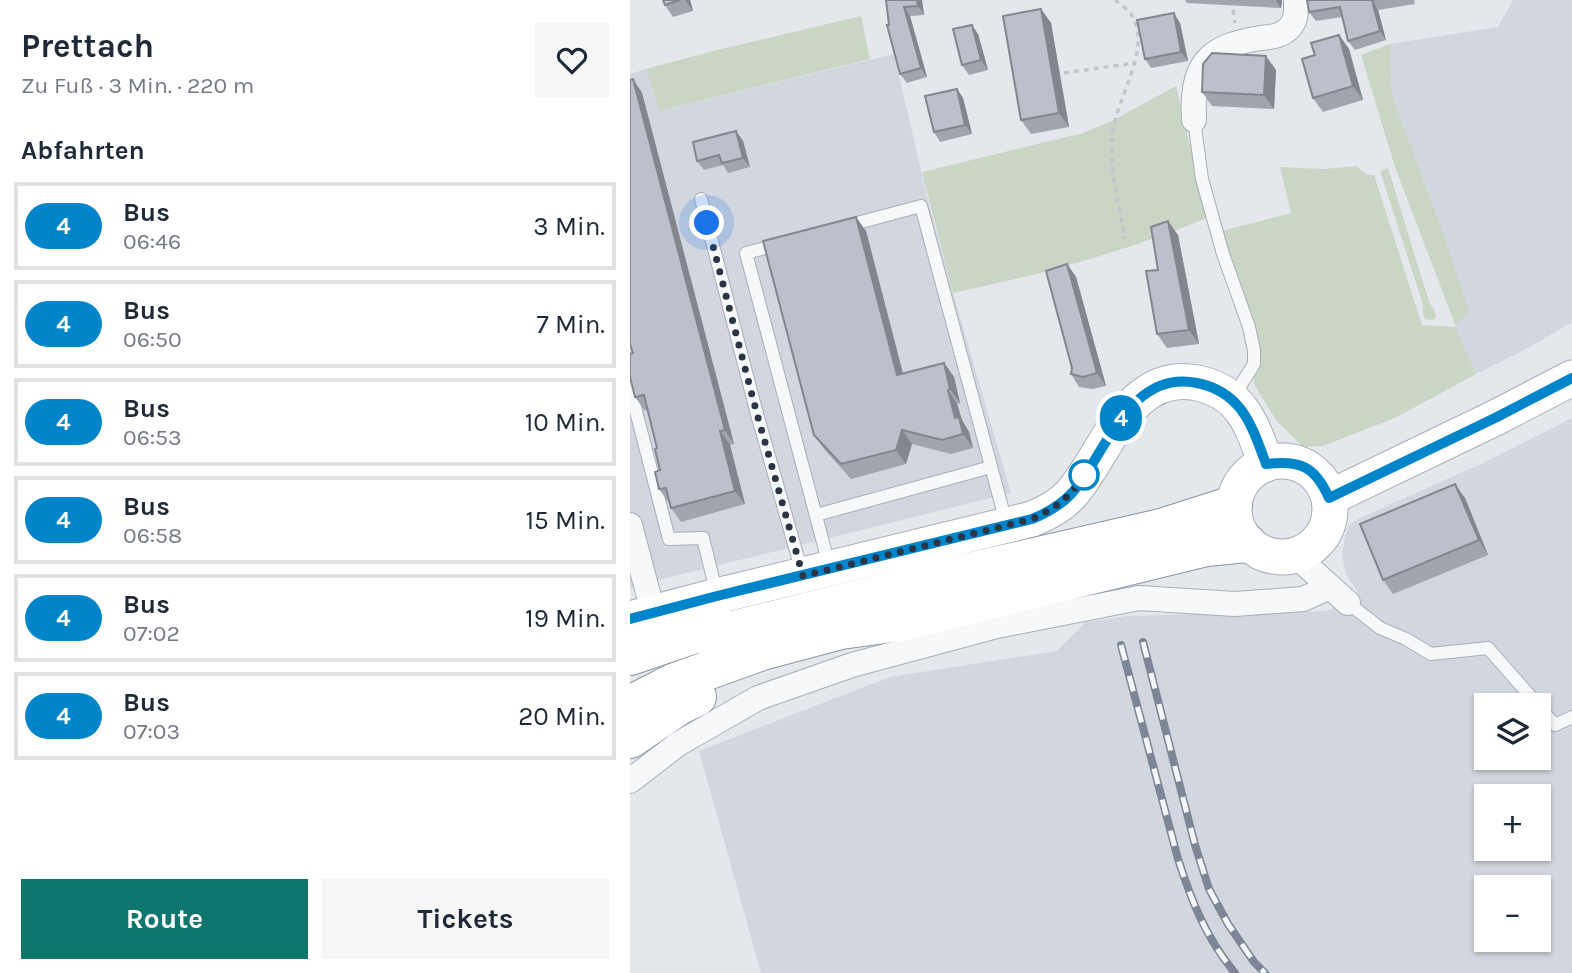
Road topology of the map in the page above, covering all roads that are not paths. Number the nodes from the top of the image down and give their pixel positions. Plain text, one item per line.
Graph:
1 (1296, 0) edge
2 (1194, 120) joint
3 (701, 199) dead end
4 (840, 228) edge
5 (800, 239) edge
6 (1572, 378) edge
7 (630, 388) edge
8 (1232, 400) junction
9 (1266, 464) junction
10 (991, 467) junction
11 (1329, 498) junction
12 (1233, 505) junction
13 (816, 515) junction
14 (630, 525) edge
15 (1007, 526) junction
16 (1247, 543) junction
17 (1296, 556) junction
18 (816, 573) junction
19 (1339, 595) junction
20 (717, 596) junction
21 (642, 616) edge
22 (899, 622) junction
23 (737, 629) junction
24 (630, 656) edge
25 (630, 676) edge
26 (1527, 693) edge
27 (630, 705) edge
28 (1572, 717) edge
29 (1551, 721) edge
30 (630, 739) edge
31 (630, 781) edge

1 - 2 street
2 - 8 lane
3 - 18 lane
4 - 10 lane
5 - 13 lane
6 - 11 street
7 - 20 lane
8 - 9 street
8 - 15 street
9 - 11 street
9 - 12 street
10 - 13 lane
10 - 15 lane
11 - 17 street
12 - 16 street
12 - 23 highway
13 - 18 lane
14 - 21 street
15 - 18 street
16 - 17 street
16 - 22 highway
17 - 19 street
18 - 20 street
19 - 26 lane
19 - 31 street
20 - 21 street
22 - 27 highway
22 - 30 highway
23 - 24 highway
23 - 25 highway
28 - 29 lane

